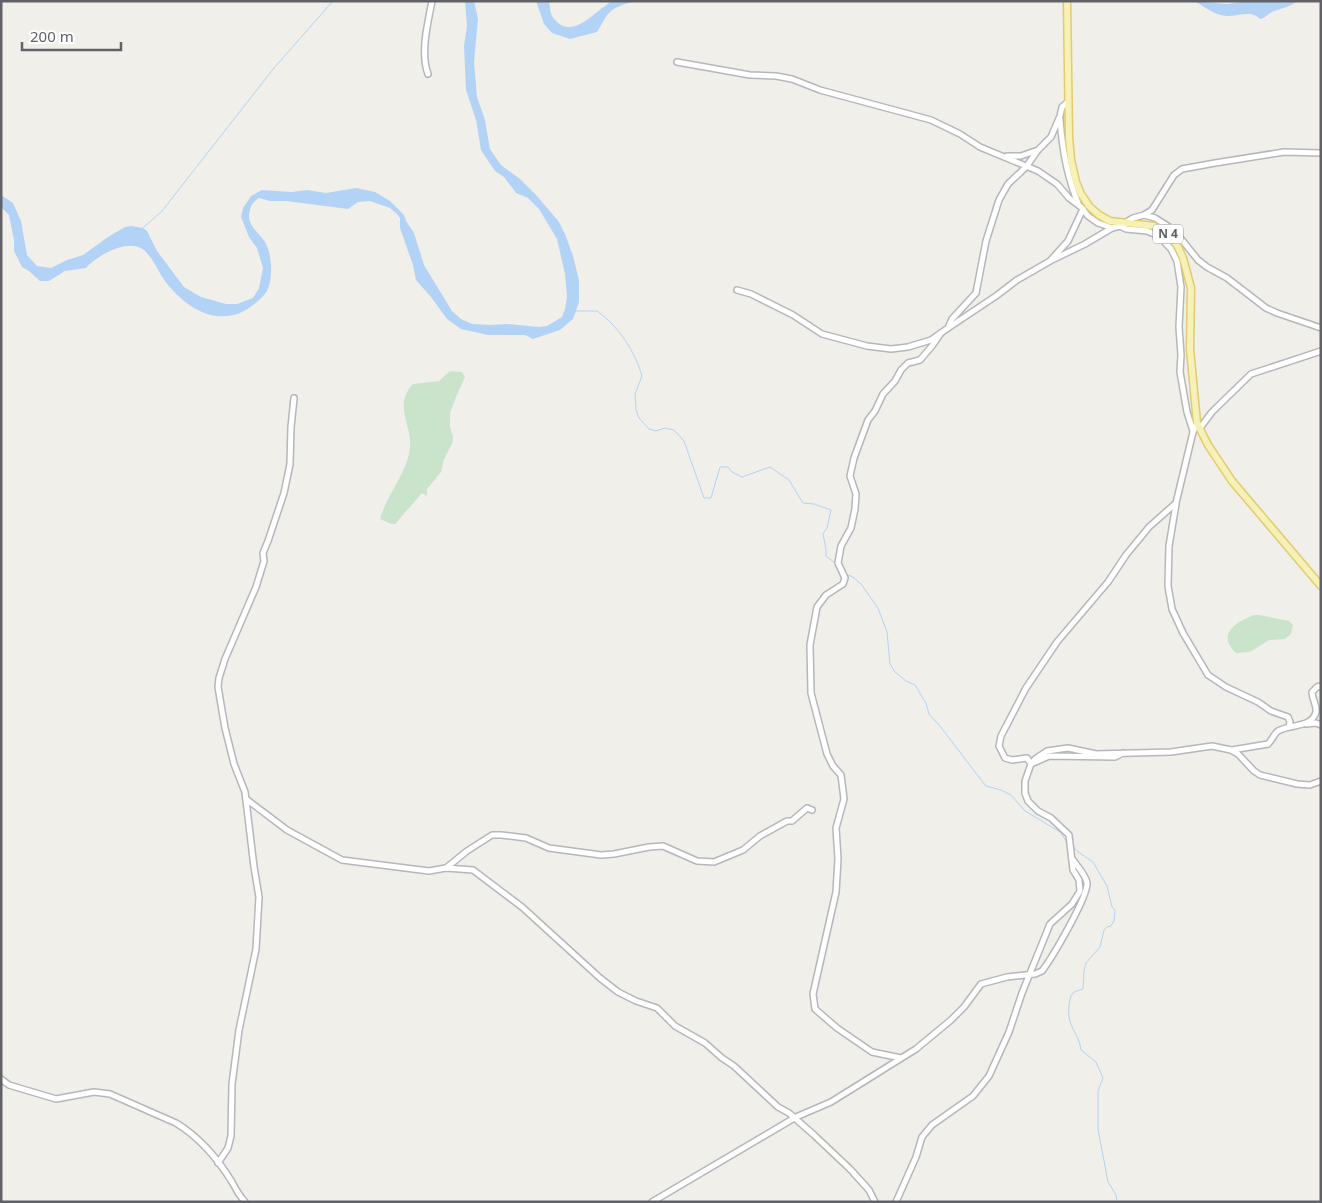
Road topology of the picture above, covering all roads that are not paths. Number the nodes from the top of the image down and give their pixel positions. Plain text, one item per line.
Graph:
1 (432, 1) edge
2 (1067, 1) edge
3 (677, 62) dead end
4 (428, 74) dead end
5 (1068, 102) junction
6 (1060, 116) junction
7 (1038, 150) junction
8 (1321, 153) edge
9 (1005, 156) junction
10 (1026, 167) junction
11 (1081, 207) junction
12 (1144, 215) junction
13 (1123, 224) junction
14 (1112, 228) junction
15 (1050, 261) junction
16 (737, 290) dead end
17 (948, 328) junction
18 (1321, 328) edge
19 (941, 333) junction
20 (1321, 351) edge
21 (294, 398) dead end
22 (1198, 426) junction
23 (1193, 432) junction
24 (1176, 503) junction
25 (1321, 586) edge
26 (1321, 686) edge
27 (1306, 724) junction
28 (1321, 725) edge
29 (1289, 727) junction
30 (1231, 750) junction
31 (1031, 764) junction
32 (1321, 780) edge
33 (246, 799) junction
34 (812, 810) dead end
35 (1072, 859) junction
36 (446, 868) junction
37 (1029, 975) junction
38 (900, 1058) junction
39 (1, 1079) edge
40 (794, 1118) junction
41 (218, 1164) junction
42 (245, 1202) edge
43 (652, 1202) edge
44 (875, 1202) edge
45 (896, 1202) edge

1 - 4 street
2 - 5 main road, N 4
3 - 9 street
5 - 6 street
5 - 13 main road, N 4
6 - 7 street
6 - 11 street
7 - 9 street
7 - 10 street
8 - 12 street
9 - 10 street
10 - 11 street
10 - 17 street
11 - 14 street
11 - 15 street
12 - 13 street
12 - 18 street
13 - 14 street
13 - 22 main road, N 4
13 - 23 street
14 - 15 street
15 - 17 street
16 - 19 street
17 - 19 street
19 - 38 street
20 - 22 street
21 - 33 street
22 - 23 street
22 - 25 main road, N 4
23 - 24 street
24 - 29 street
24 - 31 street
26 - 27 street
27 - 28 street
27 - 29 street
29 - 30 street
30 - 31 street
30 - 32 street
31 - 35 street
33 - 36 street
33 - 41 street
34 - 36 street
35 - 37 street
35 - 37 street
36 - 40 street
37 - 38 street
37 - 45 street
38 - 40 street
39 - 41 street
40 - 43 street
40 - 44 street
41 - 42 street

